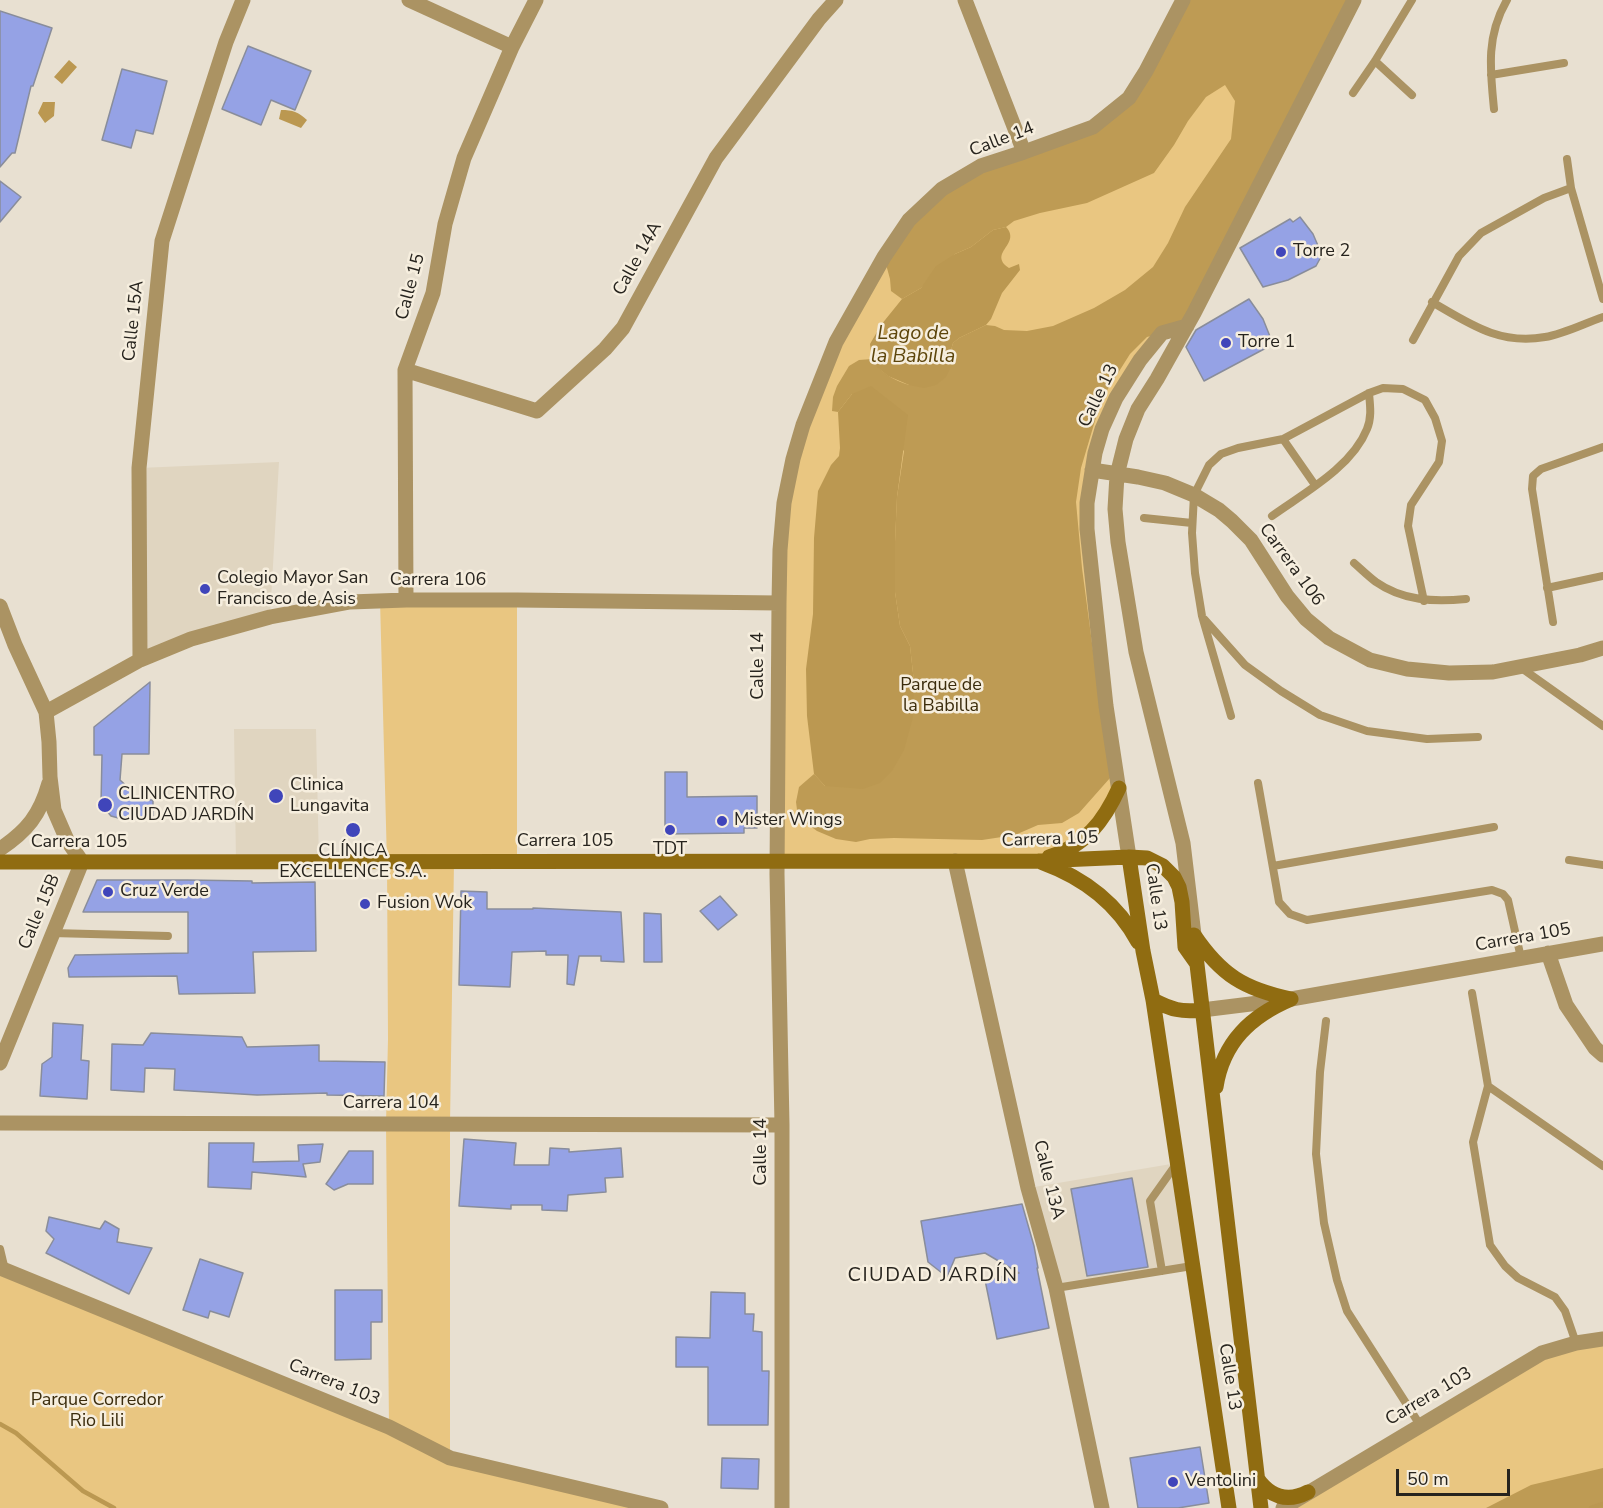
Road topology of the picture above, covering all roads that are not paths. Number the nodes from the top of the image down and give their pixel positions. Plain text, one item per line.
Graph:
1 (243, 0) edge
2 (408, 0) edge
3 (536, 0) edge
4 (836, 0) edge
5 (965, 0) edge
6 (1183, 0) edge
7 (1354, 0) edge
8 (1412, 0) edge
9 (1507, 0) edge
10 (512, 47) junction
11 (1375, 62) junction
12 (1564, 63) dead end
13 (1491, 75) junction
14 (1353, 93) dead end
15 (1412, 95) dead end
16 (1494, 108) dead end
17 (1024, 152) junction
18 (1567, 159) dead end
19 (1570, 188) junction
20 (1603, 299) edge
21 (1432, 302) junction
22 (1603, 317) edge
23 (1186, 326) junction
24 (1413, 340) dead end
25 (405, 370) junction
26 (1369, 393) junction
27 (1283, 439) junction
28 (1603, 447) edge
29 (1092, 470) junction
30 (1117, 475) junction
31 (1315, 485) junction
32 (1194, 495) junction
33 (1272, 516) dead end
34 (1144, 518) dead end
35 (1192, 523) junction
36 (1354, 563) dead end
37 (1603, 576) edge
38 (1547, 588) junction
39 (1466, 599) dead end
40 (406, 600) junction
41 (1424, 601) junction
42 (779, 603) junction
43 (0, 606) edge
44 (1202, 616) junction
45 (1553, 622) dead end
46 (1603, 648) edge
47 (140, 660) junction
48 (1520, 667) junction
49 (46, 712) junction
50 (1231, 716) dead end
51 (1603, 726) edge
52 (1478, 738) dead end
53 (50, 777) junction
54 (1258, 783) dead end
55 (1119, 788) junction
56 (1494, 827) dead end
57 (0, 849) edge
58 (1129, 857) junction
59 (1569, 860) dead end
60 (955, 861) junction
61 (1038, 861) junction
62 (0, 862) edge
63 (82, 862) junction
64 (778, 862) junction
65 (1603, 865) edge
66 (1273, 866) junction
67 (52, 933) junction
68 (1194, 935) junction
69 (168, 936) dead end
70 (1603, 944) edge
71 (1143, 951) junction
72 (1548, 953) junction
73 (1521, 958) junction
74 (1197, 964) junction
75 (1472, 993) dead end
76 (1291, 999) junction
77 (1154, 1000) junction
78 (1202, 1010) junction
79 (1326, 1021) dead end
80 (1603, 1055) edge
81 (0, 1063) edge
82 (1488, 1086) junction
83 (1214, 1105) junction
84 (0, 1123) edge
85 (782, 1125) junction
86 (1177, 1163) junction
87 (1603, 1166) edge
88 (0, 1249) edge
89 (1192, 1266) junction
90 (3, 1269) edge
91 (1162, 1271) junction
92 (1056, 1288) junction
93 (1603, 1339) edge
94 (1576, 1342) junction
95 (1420, 1425) junction
96 (1257, 1478) junction
97 (1308, 1492) junction
98 (661, 1508) edge
99 (782, 1508) edge
100 (1102, 1508) edge
101 (1229, 1508) edge
102 (1261, 1508) edge
103 (1283, 1508) edge

1 - 47 street, Calle 15A
2 - 10 street
3 - 10 street, Calle 15
4 - 25 street, Calle 14A
5 - 17 street
6 - 17 street, Calle 14
7 - 23 street, Calle 13
8 - 11 lane
9 - 13 lane
10 - 25 street, Calle 15
11 - 14 lane
11 - 15 lane
12 - 13 lane
13 - 16 lane
17 - 42 street, Calle 14
18 - 19 lane
19 - 20 lane
19 - 21 lane
21 - 22 lane
21 - 24 lane
23 - 29 street, Calle 13
23 - 30 street, Calle 13
25 - 40 street, Calle 15
26 - 27 lane
26 - 31 lane
26 - 41 lane
27 - 31 lane
27 - 32 lane
28 - 38 lane
29 - 30 street, Carrera 106
29 - 55 street, Calle 13
30 - 32 street, Carrera 106
30 - 68 street, Calle 13
31 - 33 lane
32 - 35 lane
32 - 48 street, Carrera 106
34 - 35 lane
35 - 44 lane
36 - 41 lane
37 - 38 lane
38 - 45 lane
39 - 41 lane
40 - 42 street, Carrera 106
40 - 47 street, Carrera 106
42 - 64 street, Calle 14
43 - 49 street, Calle 15B
44 - 50 lane
44 - 52 lane
46 - 48 street, Carrera 106
47 - 49 street, Carrera 106
48 - 51 lane
49 - 53 street, Calle 15B
53 - 57 street, Calle 15B
53 - 63 street, Calle 15B
54 - 66 lane
55 - 58 street, Calle 13
55 - 61 main road
56 - 66 lane
58 - 61 main road, Carrera 105
58 - 71 main road, Calle 13
58 - 74 main road, Carrera 105
59 - 65 lane
60 - 61 main road, Carrera 105
60 - 64 main road, Carrera 105
60 - 92 street, Calle 13A
61 - 71 main road
62 - 63 main road, Carrera 105
63 - 64 main road, Carrera 105
63 - 67 street, Calle 15B
64 - 85 street, Calle 14
66 - 73 lane
67 - 69 lane
67 - 81 street, Calle 15B
68 - 74 main road, Calle 13
68 - 76 main road
70 - 72 street, Carrera 105
71 - 77 main road, Calle 13
72 - 73 street, Carrera 105
72 - 80 street
73 - 76 street, Carrera 105
74 - 78 main road, Calle 13
75 - 82 lane
76 - 78 street, Carrera 105
76 - 83 main road
77 - 78 main road
77 - 86 main road, Calle 13
78 - 83 main road, Calle 13
79 - 95 lane
82 - 87 lane
82 - 94 lane
83 - 96 main road, Calle 13
84 - 85 street, Carrera 104
85 - 99 street, Calle 14
86 - 89 main road, Calle 13
86 - 91 lane
88 - 90 lane
89 - 91 lane
89 - 101 main road, Calle 13
90 - 98 street, Carrera 103
91 - 92 lane
92 - 100 street, Calle 13A
93 - 94 street, Carrera 103
94 - 95 street, Carrera 103
95 - 97 street, Carrera 103
96 - 97 main road
96 - 102 main road, Calle 13
97 - 103 street, Carrera 103

